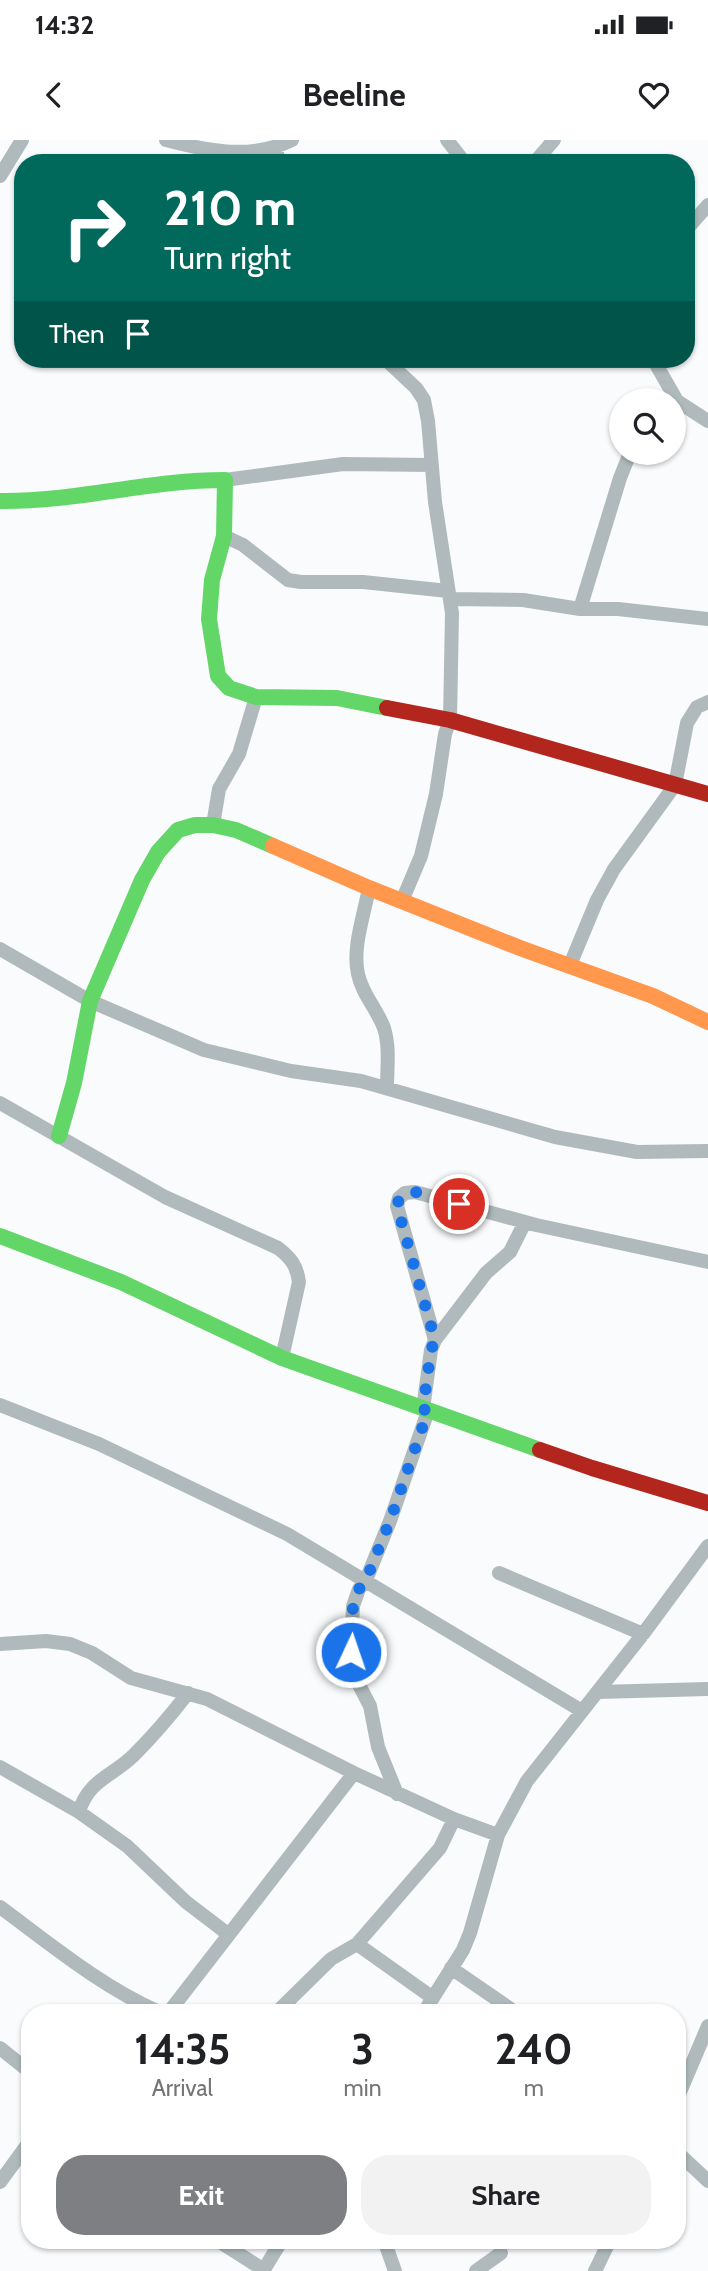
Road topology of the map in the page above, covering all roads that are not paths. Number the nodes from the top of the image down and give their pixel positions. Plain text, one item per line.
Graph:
1 (22, 140) edge
2 (166, 140) edge
3 (292, 140) edge
4 (447, 140) edge
5 (554, 140) edge
6 (276, 148) junction
7 (277, 154) edge
8 (458, 154) edge
9 (542, 154) edge
10 (0, 176) edge
11 (708, 205) edge
12 (695, 220) edge
13 (395, 368) edge
14 (658, 368) edge
15 (668, 388) edge
16 (686, 409) edge
17 (708, 421) edge
18 (432, 465) junction
19 (625, 465) edge
20 (225, 480) junction
21 (0, 500) edge
22 (224, 536) junction
23 (449, 595) junction
24 (580, 609) junction
25 (708, 620) edge
26 (256, 697) junction
27 (708, 702) edge
28 (450, 720) junction
29 (675, 785) junction
30 (708, 794) edge
31 (213, 825) junction
32 (369, 888) junction
33 (402, 901) junction
34 (0, 949) edge
35 (570, 965) junction
36 (90, 1001) junction
37 (708, 1022) edge
38 (387, 1088) junction
39 (0, 1103) edge
40 (59, 1136) junction
41 (708, 1151) edge
42 (525, 1222) junction
43 (0, 1236) edge
44 (708, 1262) edge
45 (435, 1340) junction
46 (282, 1358) junction
47 (0, 1405) edge
48 (425, 1410) junction
49 (708, 1503) edge
50 (708, 1546) edge
51 (499, 1573) dead end
52 (366, 1580) junction
53 (643, 1634) junction
54 (0, 1644) edge
55 (708, 1689) edge
56 (598, 1692) junction
57 (188, 1693) junction
58 (582, 1712) junction
59 (0, 1767) edge
60 (354, 1773) junction
61 (397, 1794) junction
62 (79, 1812) junction
63 (454, 1819) junction
64 (498, 1835) junction
65 (0, 1907) edge
66 (228, 1934) junction
67 (357, 1944) junction
68 (451, 1968) junction
69 (433, 1998) junction
70 (129, 2004) edge
71 (175, 2004) edge
72 (285, 2004) edge
73 (429, 2004) edge
74 (503, 2004) edge
75 (708, 2026) edge
76 (0, 2048) edge
77 (701, 2061) edge
78 (21, 2065) edge
79 (686, 2085) edge
80 (21, 2153) edge
81 (686, 2160) edge
82 (708, 2180) edge
83 (0, 2182) edge
84 (231, 2249) edge
85 (277, 2249) edge
86 (387, 2249) edge
87 (606, 2249) edge
88 (501, 2253) dead end
89 (264, 2270) edge
90 (395, 2271) edge
91 (476, 2271) edge
92 (595, 2271) edge

1 - 10 street
2 - 6 street
3 - 6 street
4 - 8 street
5 - 9 street
6 - 7 street
11 - 12 street
13 - 18 street
14 - 15 street
16 - 17 street
18 - 20 street
18 - 23 street
19 - 24 street
20 - 21 street
20 - 22 street
22 - 23 street
22 - 26 street
23 - 24 street
23 - 28 street
24 - 25 street
26 - 28 street
26 - 31 street
27 - 29 street
28 - 29 street
28 - 33 street
29 - 30 street
29 - 35 street
31 - 32 street
31 - 36 street
32 - 33 street
32 - 38 street
33 - 35 street
34 - 36 street
35 - 37 street
36 - 38 street
36 - 40 street
38 - 41 street
39 - 40 street
40 - 46 street
42 - 44 street
42 - 45 street
42 - 45 street
43 - 46 street
45 - 48 street
46 - 48 street
47 - 52 street
48 - 49 street
48 - 52 street
50 - 53 street
51 - 53 street
52 - 58 street
52 - 61 street
53 - 56 street
54 - 57 street
55 - 56 street
56 - 58 street
57 - 60 street
57 - 62 street
58 - 64 street
59 - 62 street
60 - 61 street
60 - 66 street
61 - 63 street
62 - 66 street
63 - 64 street
63 - 67 street
64 - 68 street
65 - 70 street
66 - 71 street
67 - 69 street
67 - 72 street
68 - 69 street
68 - 74 street
69 - 73 street
75 - 77 street
76 - 78 street
77 - 79 street
80 - 83 street
81 - 82 street
84 - 89 street
85 - 89 street
86 - 90 street
87 - 92 street
88 - 91 street

